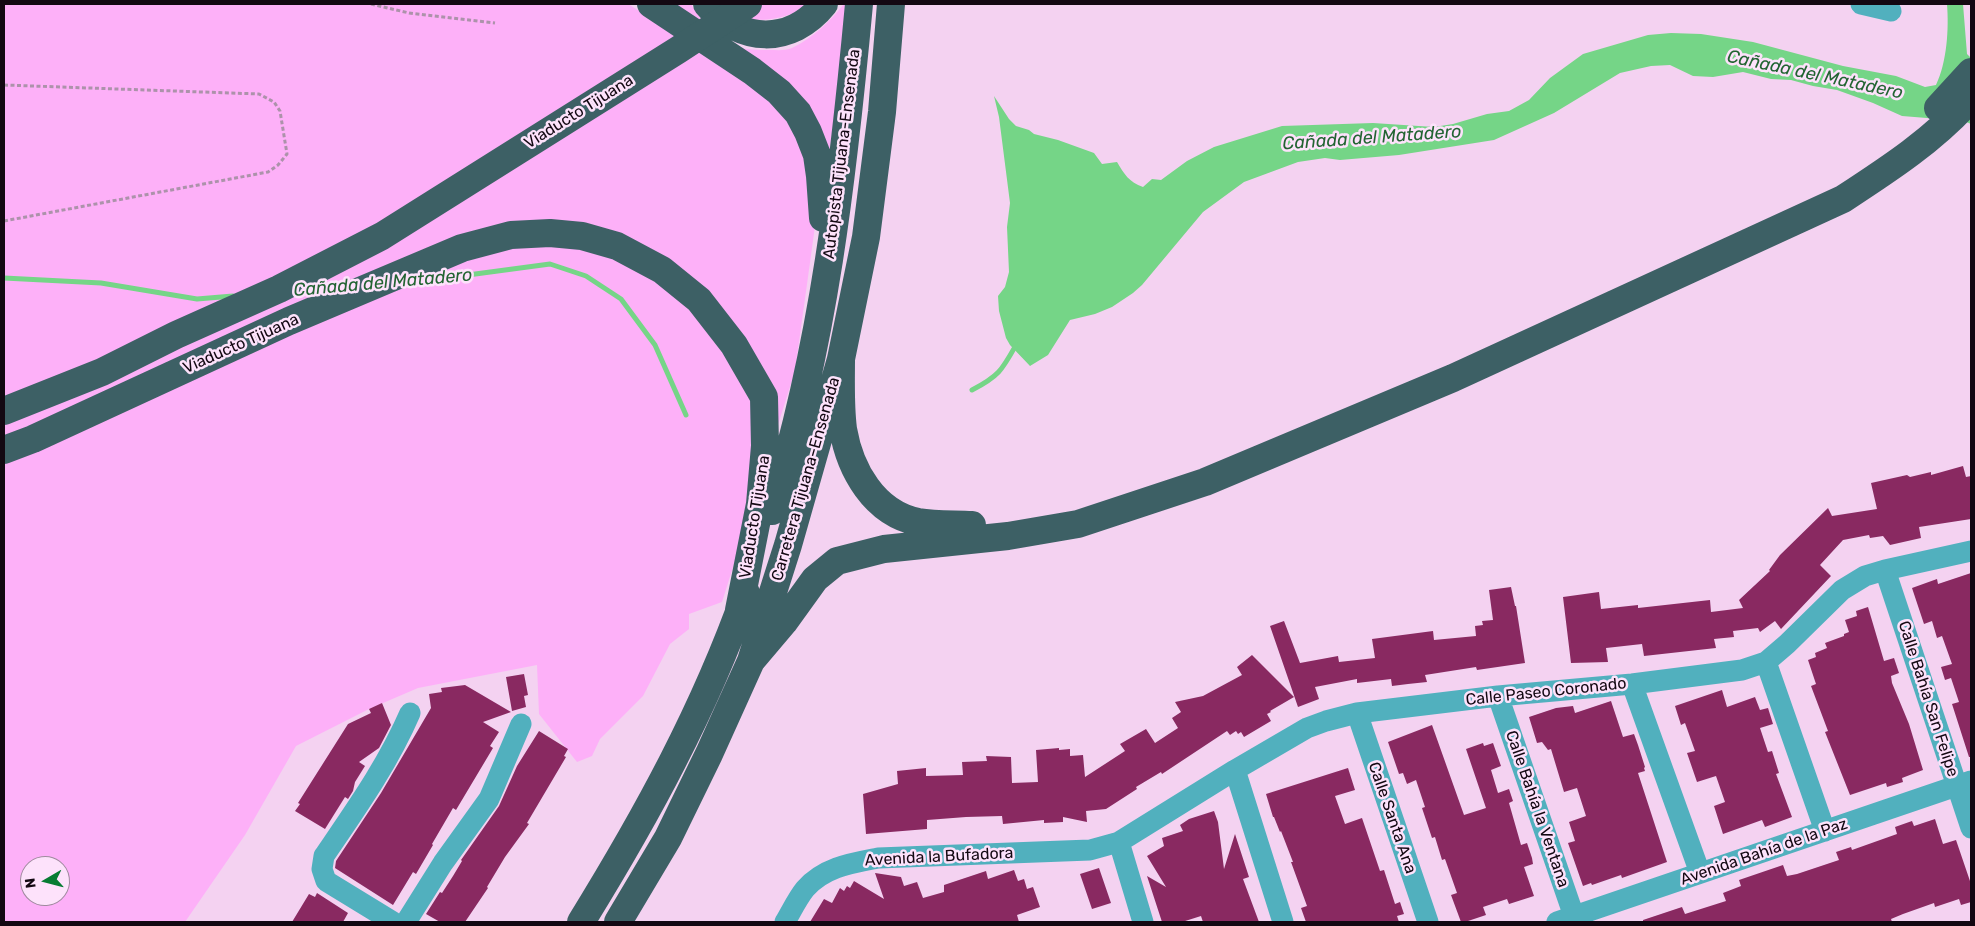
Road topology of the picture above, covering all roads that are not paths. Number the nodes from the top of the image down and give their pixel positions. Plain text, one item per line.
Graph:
1 (651, 4) edge
2 (707, 4) edge
3 (748, 4) edge
4 (824, 4) edge
5 (859, 4) edge
6 (891, 4) edge
7 (1862, 4) edge
8 (1891, 11) dead end
9 (1971, 72) edge
10 (1971, 98) edge
11 (823, 305) junction
12 (841, 359) junction
13 (4, 411) edge
14 (4, 450) edge
15 (1971, 551) edge
16 (1885, 570) junction
17 (740, 610) junction
18 (751, 661) junction
19 (1766, 662) junction
20 (1632, 684) junction
21 (1498, 696) junction
22 (410, 712) dead end
23 (1356, 714) junction
24 (521, 724) dead end
25 (1235, 770) junction
26 (1964, 784) edge
27 (1971, 828) edge
28 (1825, 831) junction
29 (1118, 842) junction
30 (1700, 873) junction
31 (1569, 920) edge
32 (1140, 921) edge
33 (392, 922) edge
34 (406, 922) edge
35 (581, 922) edge
36 (618, 922) edge
37 (785, 922) edge
38 (1283, 922) edge
39 (1428, 922) edge

1 - 11 highway
2 - 4 highway
3 - 13 highway, Viaducto Tijuana, bridge
5 - 11 highway, Autopista Tijuana-Ensenada
6 - 12 highway, Carretera Tijuana–Ensenada
7 - 8 street
9 - 12 highway
10 - 18 highway
11 - 17 highway, Carretera Tijuana–Ensenada
12 - 18 highway, Carretera Tijuana–Ensenada
14 - 17 highway, Viaducto Tijuana
15 - 16 street, Calle Paseo Coronado
16 - 19 street, Calle Paseo Coronado
16 - 26 street, Calle Bahía San Felipe
17 - 35 highway, Carretera Tijuana–Ensenada
18 - 36 highway, Carretera Tijuana–Ensenada
19 - 20 street, Calle Paseo Coronado
19 - 28 street
20 - 21 street, Calle Paseo Coronado
20 - 30 street
21 - 23 street, Calle Paseo Coronado
21 - 31 street, Calle Bahía la Ventana
22 - 33 street
23 - 25 street, Calle Paseo Coronado
23 - 39 street, Calle Santa Ana
24 - 34 street
25 - 29 street, Calle Paseo Coronado
25 - 38 street
26 - 27 street, Calle Bahía San Felipe
26 - 28 street, Avenida Bahía de la Paz
28 - 30 street, Avenida Bahía de la Paz
29 - 32 street
29 - 37 street, Avenida la Bufadora
30 - 31 street, Avenida Bahía de la Paz

